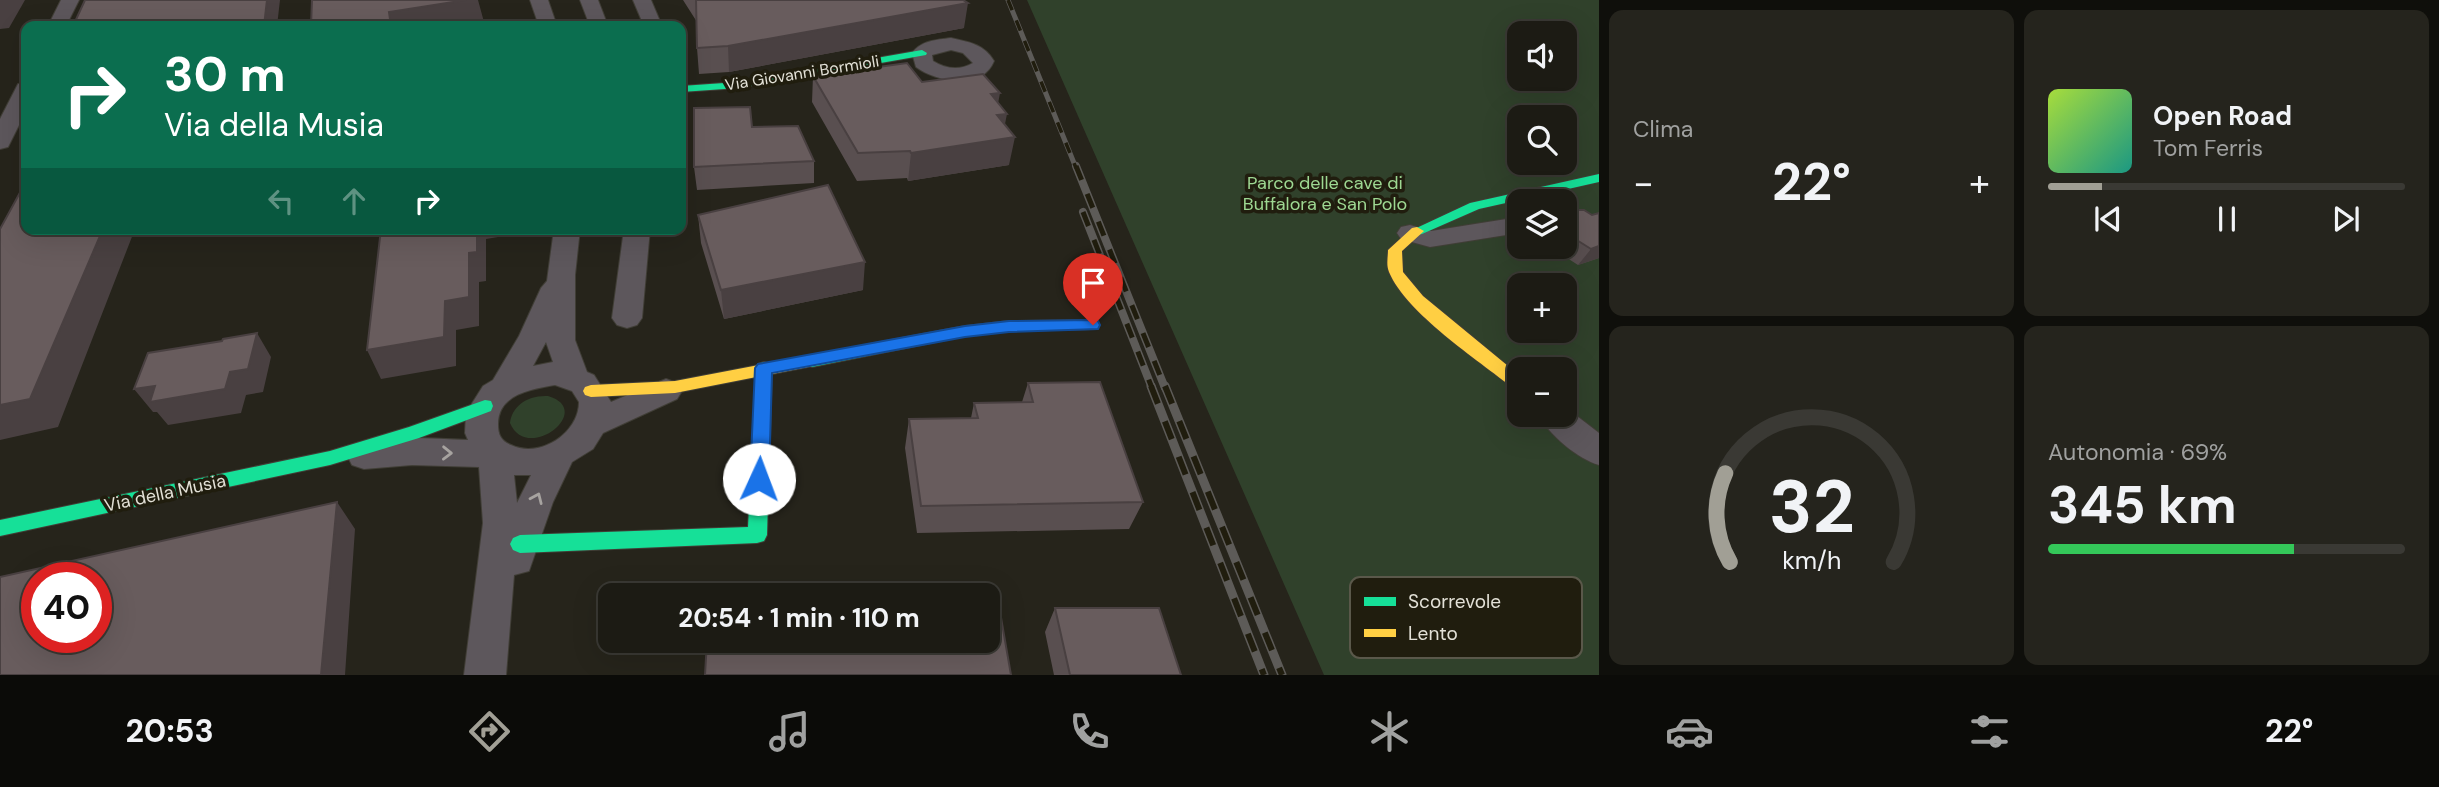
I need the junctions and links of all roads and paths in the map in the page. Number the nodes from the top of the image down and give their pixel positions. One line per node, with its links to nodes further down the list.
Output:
1 (70, 0): 5 (street)
2 (539, 0): 6 (street)
3 (589, 0): 7 (street)
4 (642, 0): 8 (street)
5 (60, 21)
6 (546, 21)
7 (597, 21)
8 (651, 21)
9 (922, 53): 10 (street, Via Giovanni Bormioli)
10 (686, 89)
11 (21, 99): 12 (street)
12 (0, 142)
13 (1599, 178): 15 (street)
14 (1507, 227): 15 (street)
15 (1410, 233): 22 (street)
16 (566, 235): 18 (street)
17 (636, 235): 19 (street)
18 (561, 275): 23 (street); 25 (street)
19 (627, 318)
20 (1093, 325): 21 (street, Via della Musia)
21 (764, 368): 24 (street, Via della Musia); 33 (street)
22 (1507, 374)
23 (582, 384): 24 (street, Via della Musia); 25 (street, Via della Musia); 26 (street)
24 (675, 387): 26 (street, Via della Musia)
25 (495, 396): 29 (street); 31 (street, Via della Musia)
26 (593, 424): 30 (street, Via della Musia)
27 (1569, 427): 28 (street)
28 (1599, 452)
29 (495, 454): 30 (street, Via della Musia); 31 (street, Via della Musia, one-way to 29); 34 (street)
30 (559, 454): 33 (street, one-way to 30)
31 (330, 458): 32 (street, Via della Musia)
32 (0, 528)
33 (520, 544): 34 (street)
34 (486, 666)

